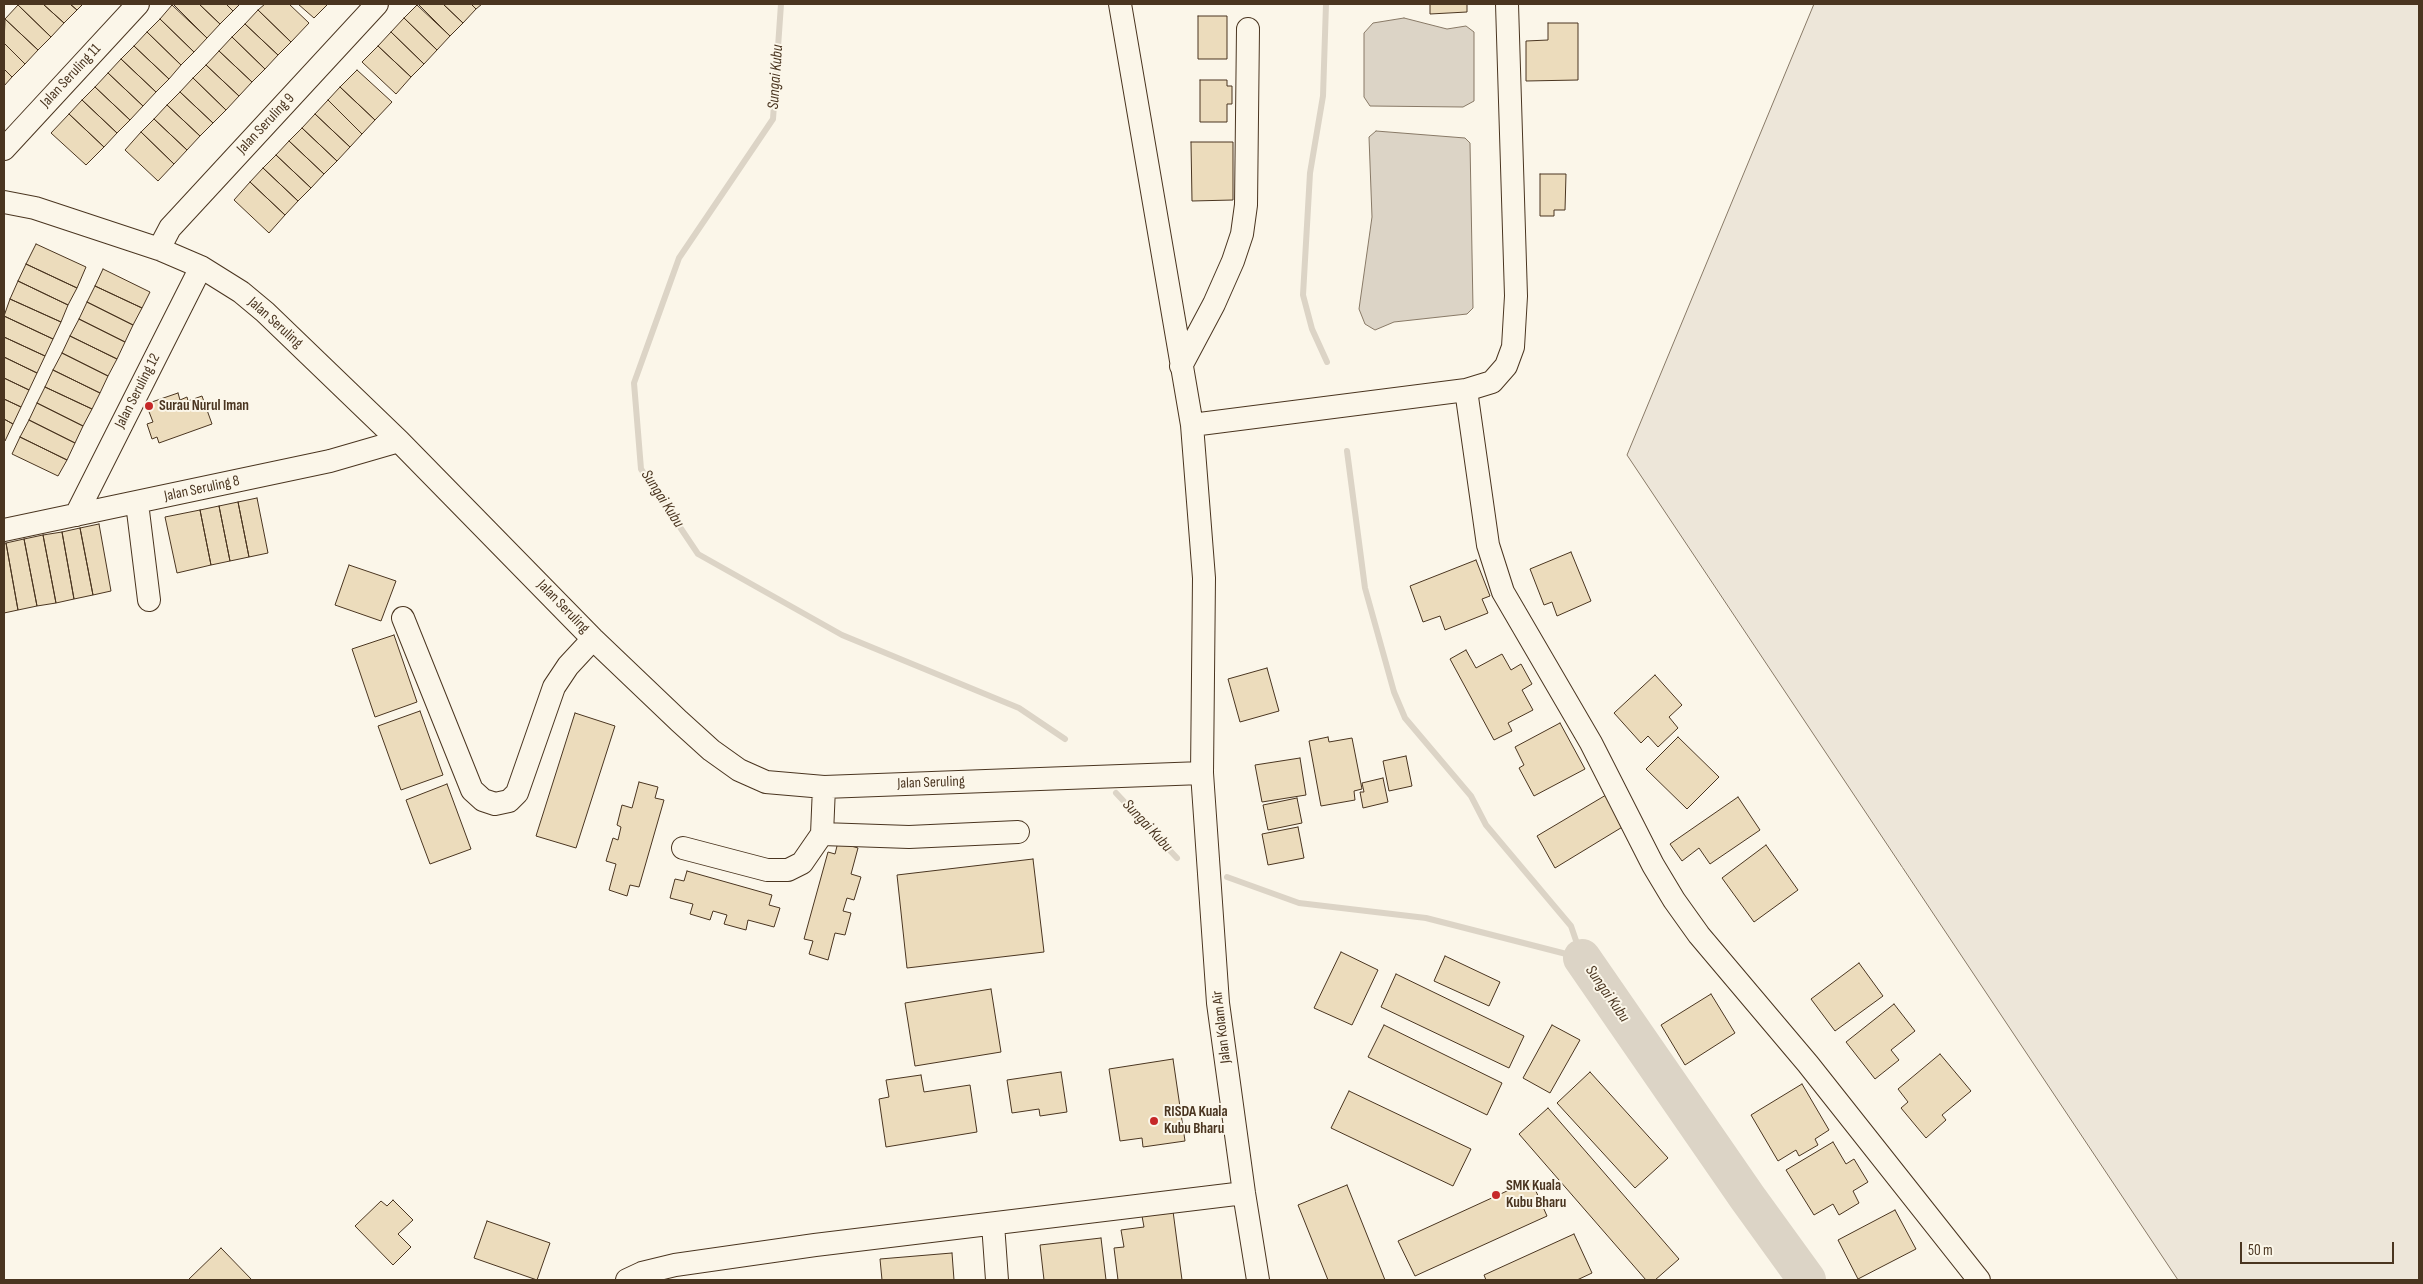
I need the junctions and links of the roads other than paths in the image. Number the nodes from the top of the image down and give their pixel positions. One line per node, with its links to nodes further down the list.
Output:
1 (138, 4): 6 (street, Jalan Seruling 11)
2 (377, 4): 8 (street, Jalan Seruling 9)
3 (1120, 4): 10 (street, Jalan Kolam Air)
4 (1507, 4): 11 (street)
5 (1248, 29): 10 (street)
6 (4, 149)
7 (4, 202): 8 (street, Jalan Seruling)
8 (159, 248): 9 (street, Jalan Seruling)
9 (201, 268): 13 (street, Jalan Seruling); 15 (street, Jalan Seruling 12)
10 (1181, 366): 12 (street, Jalan Kolam Air)
11 (1466, 390): 12 (street); 30 (street)
12 (1192, 425): 20 (street, Jalan Kolam Air)
13 (399, 441): 14 (street, Jalan Seruling 8); 19 (street, Jalan Seruling)
14 (137, 503): 15 (street, Jalan Seruling 8); 17 (street)
15 (76, 515): 16 (street, Jalan Seruling 8)
16 (4, 530)
17 (149, 600)
18 (402, 618): 19 (street)
19 (594, 639): 21 (street, Jalan Seruling)
20 (1202, 773): 21 (street, Jalan Seruling); 25 (street, Jalan Kolam Air)
21 (824, 788): 23 (street)
22 (1018, 832): 23 (street)
23 (822, 834): 24 (street)
24 (683, 848)
25 (1244, 1193): 26 (street); 29 (street, Jalan Kolam Air)
26 (993, 1224): 27 (street); 28 (street)
27 (627, 1280)
28 (997, 1280)
29 (1258, 1280)
30 (1979, 1280)

